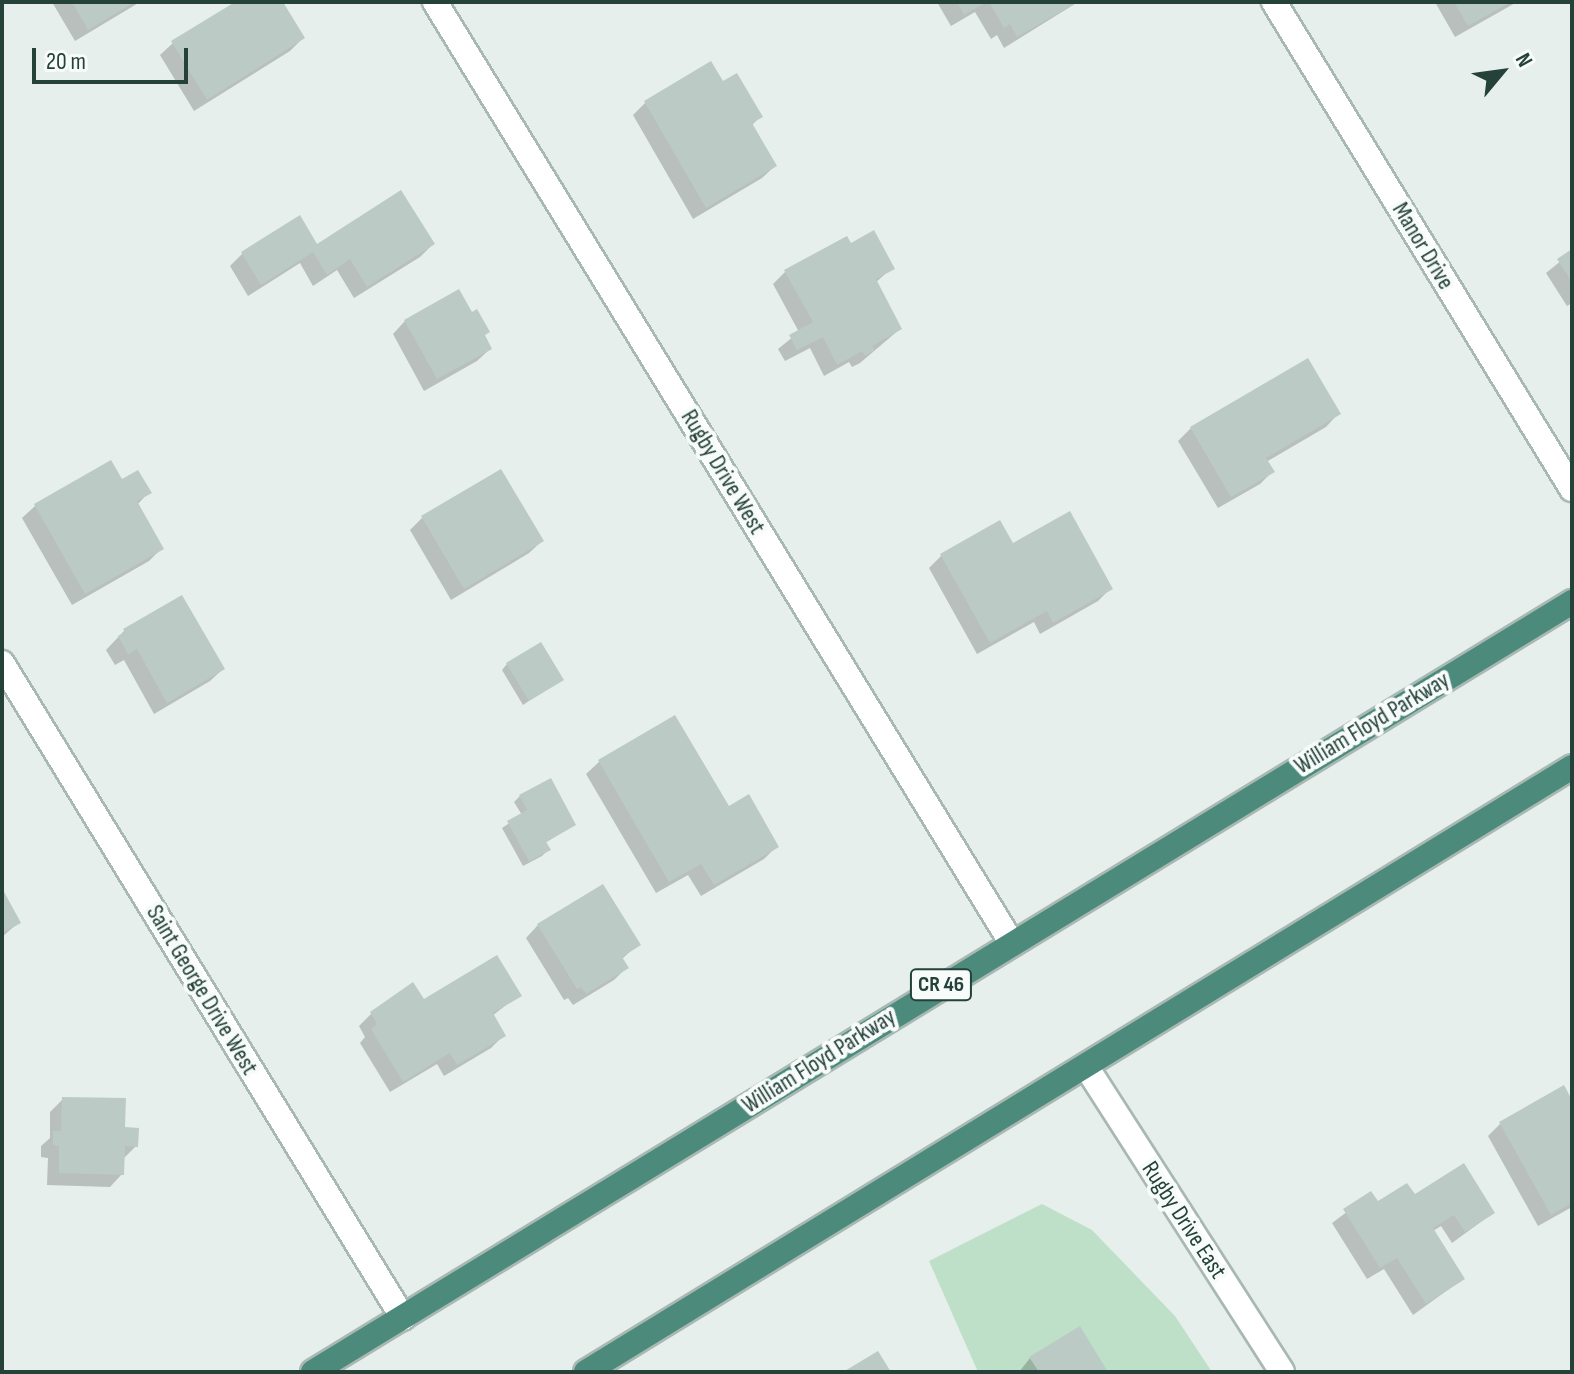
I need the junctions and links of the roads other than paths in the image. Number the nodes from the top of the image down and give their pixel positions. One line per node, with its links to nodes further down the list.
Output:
1 (435, 2): 7 (street, Rugby Drive West)
2 (1274, 2): 3 (street, Manor Drive)
3 (1572, 489)
4 (1572, 602): 7 (highway, William Floyd Parkway / CR 46)
5 (2, 663): 9 (street, Saint George Drive West)
6 (1572, 767): 8 (highway)
7 (1011, 942): 9 (highway, William Floyd Parkway / CR 46)
8 (1087, 1068): 11 (highway); 12 (street, Rugby Drive East)
9 (403, 1318): 10 (highway, William Floyd Parkway / CR 46)
10 (313, 1372)
11 (586, 1372)
12 (1282, 1372)

